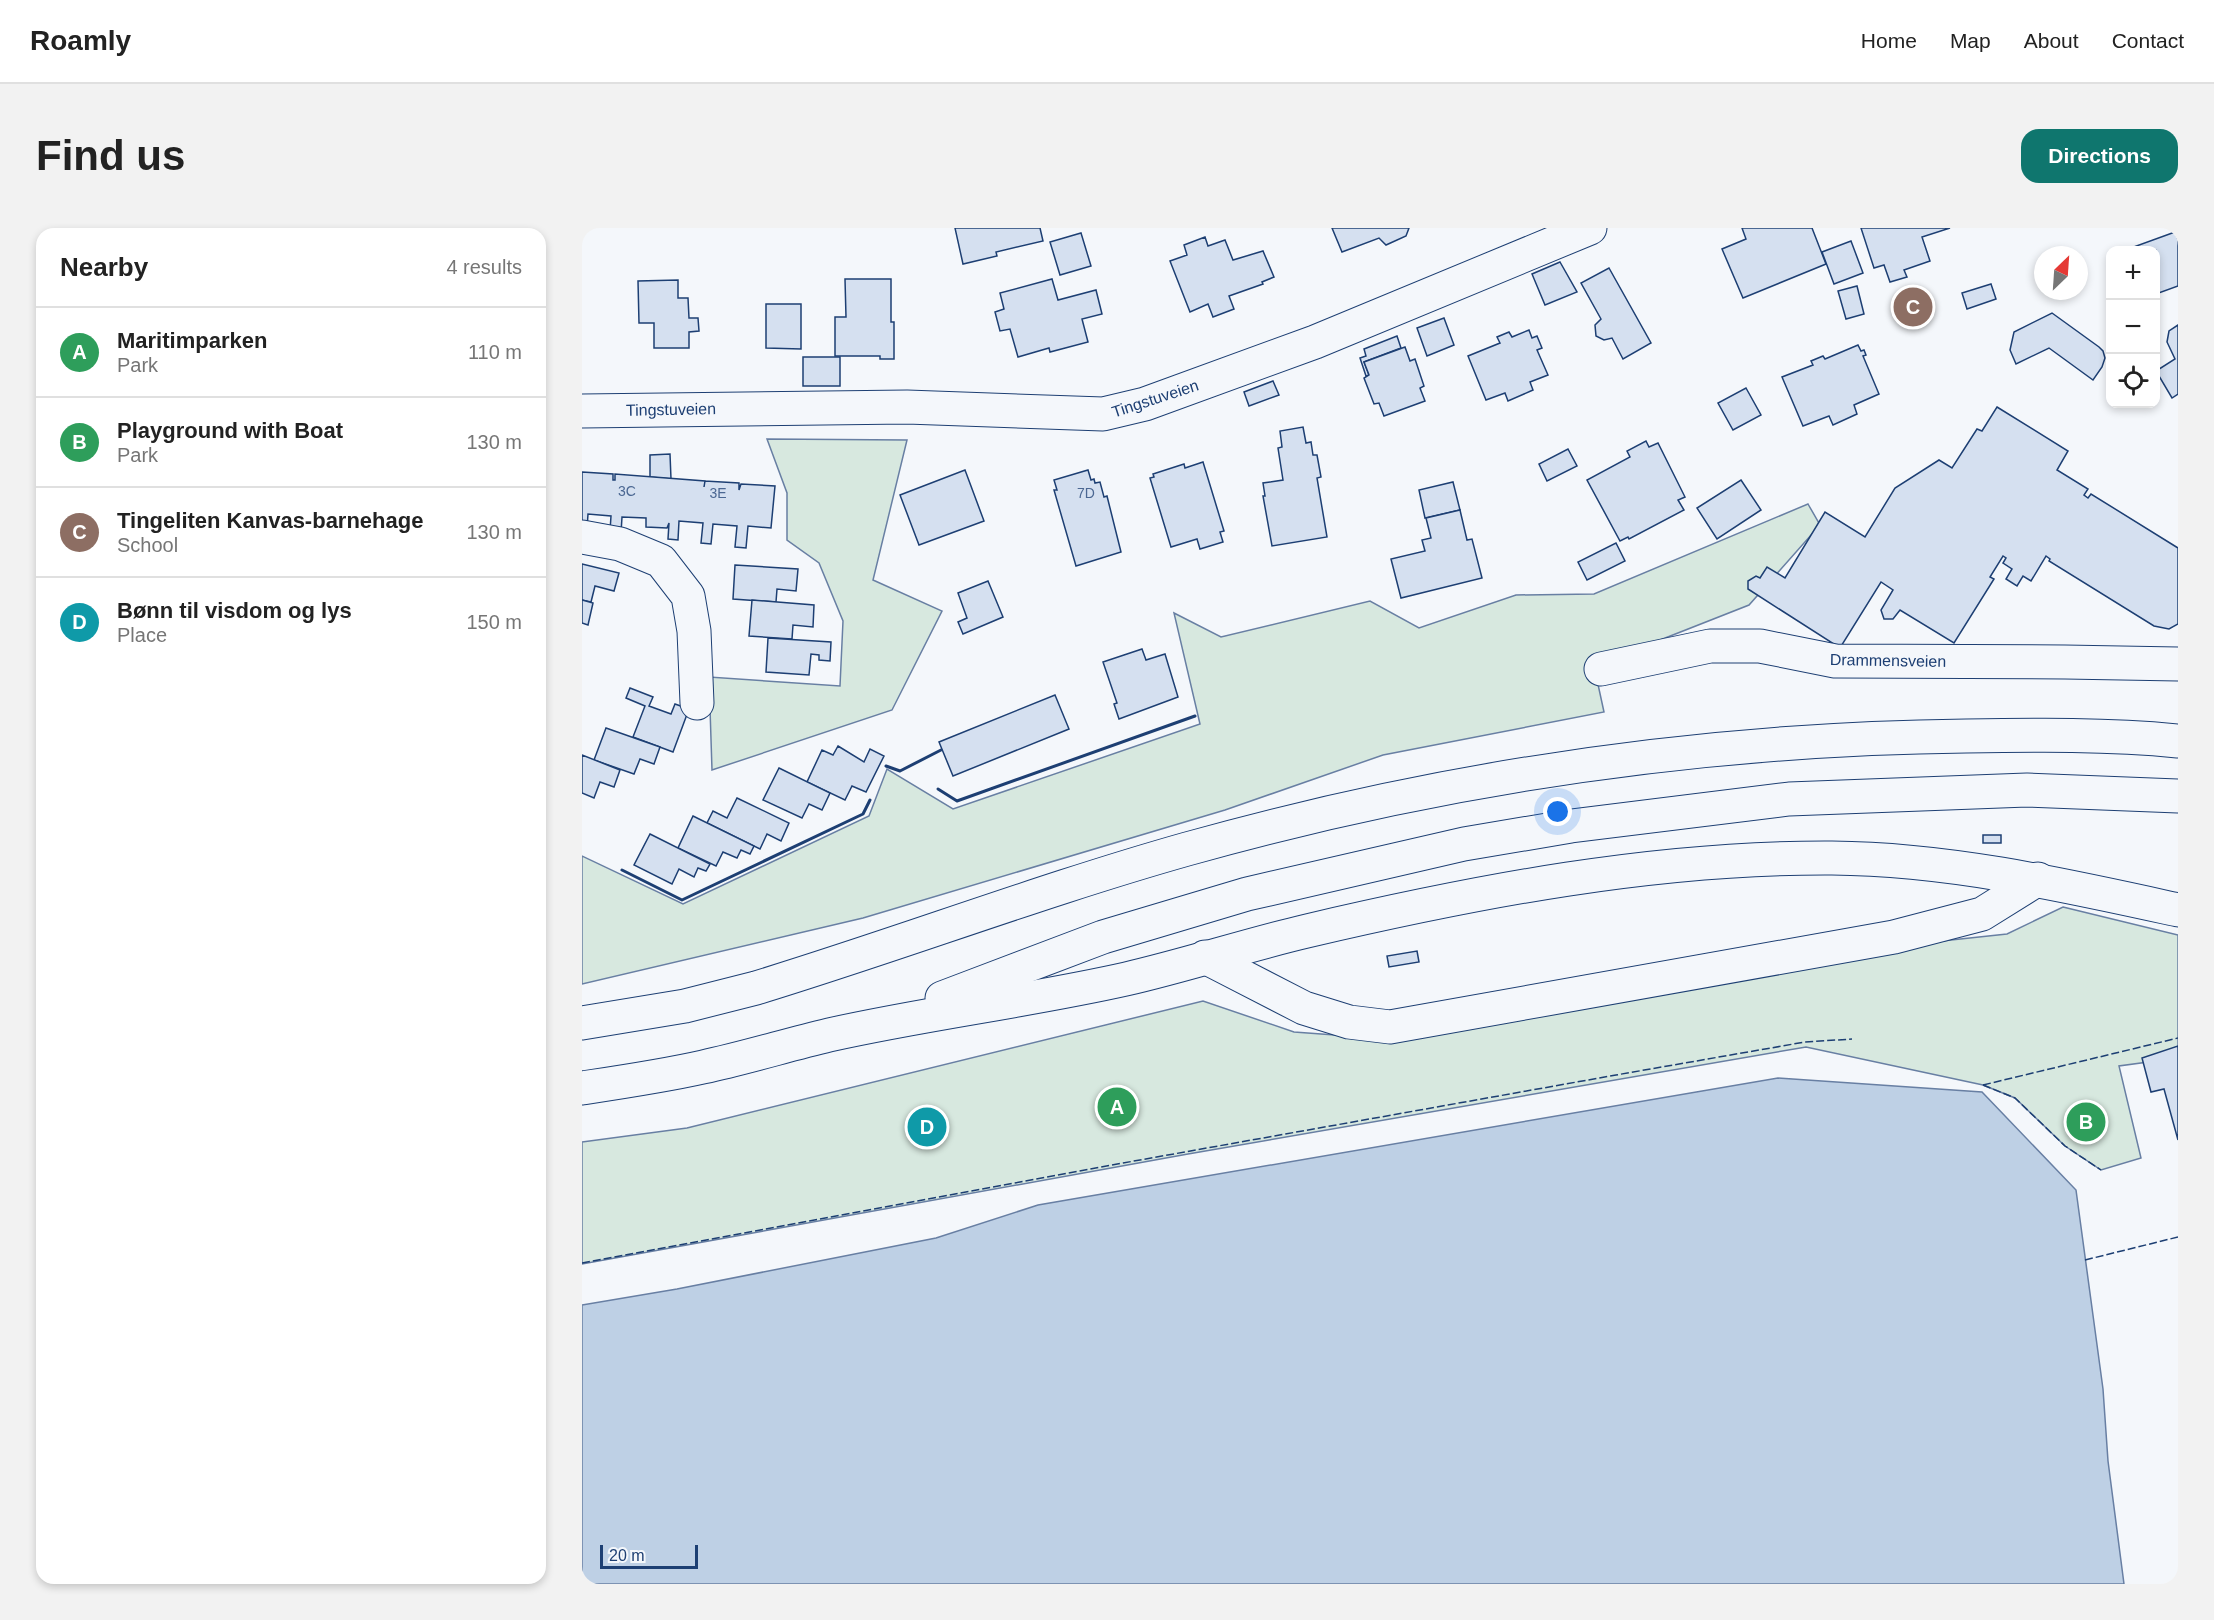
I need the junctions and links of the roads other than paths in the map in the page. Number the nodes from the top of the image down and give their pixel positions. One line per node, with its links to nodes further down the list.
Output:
1 (1590, 228): 2 (main road, Tingstuveien)
2 (582, 411)
3 (582, 537): 6 (main road)
4 (2178, 664): 5 (main road, Drammensveien)
5 (1601, 669)
6 (697, 702)
7 (2178, 732): 8 (main road)
8 (2138, 737): 9 (main road); 14 (main road)
9 (2178, 741)
10 (2178, 796): 15 (main road)
11 (2038, 879): 12 (main road); 13 (main road); 13 (main road)
12 (2178, 910)
13 (1205, 957): 15 (main road)
14 (582, 1023)
15 (829, 1035): 16 (main road)
16 (582, 1088)

